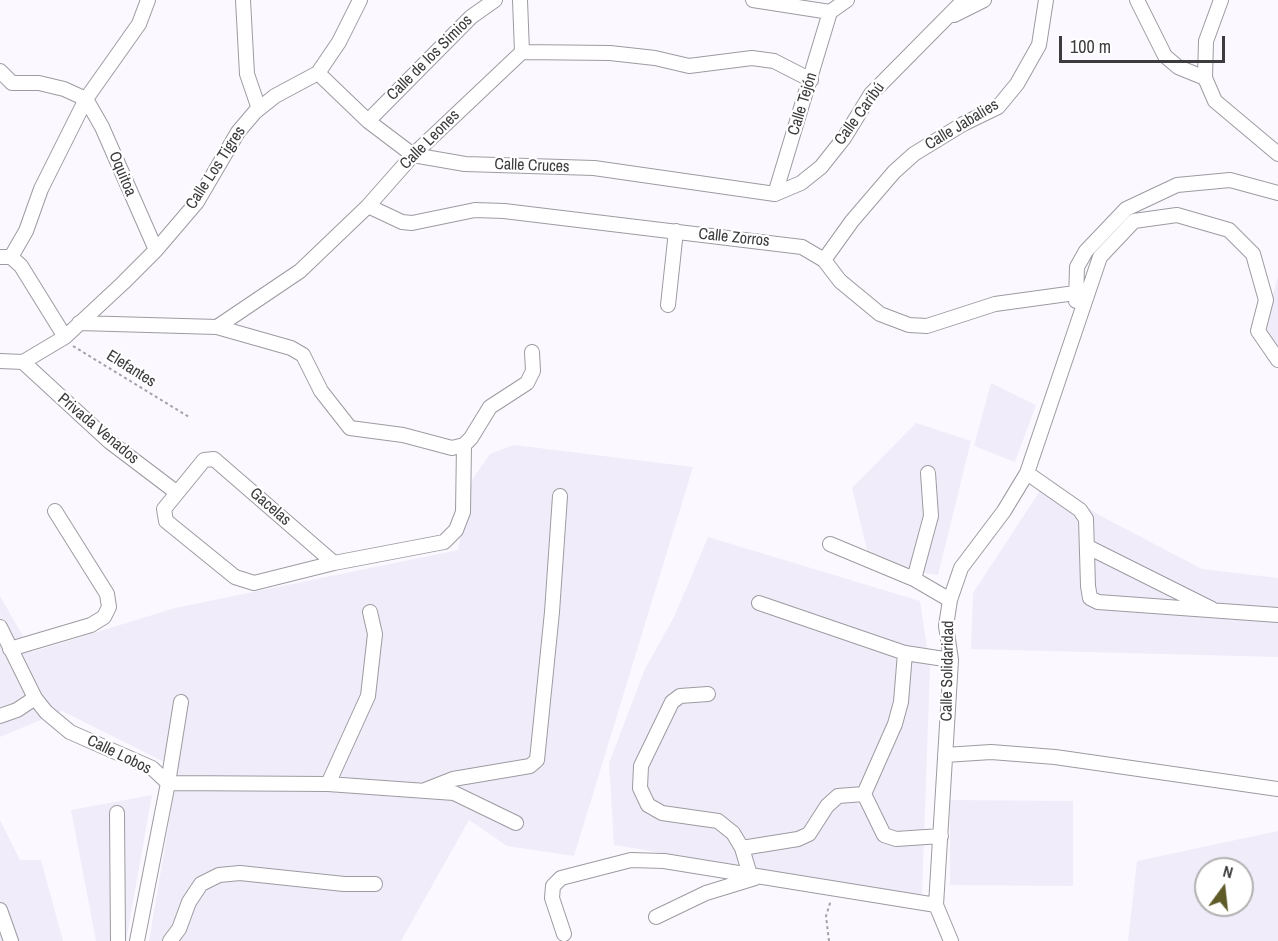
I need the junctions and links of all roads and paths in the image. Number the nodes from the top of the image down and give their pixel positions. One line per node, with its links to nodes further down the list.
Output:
1 (148, 0): 22 (street)
2 (243, 0): 23 (street)
3 (360, 0): 18 (street, Calle Los Tigres)
4 (495, 0): 24 (street, Calle de los Simios)
5 (520, 0): 16 (street)
6 (753, 0): 13 (street)
7 (847, 0): 14 (street)
8 (964, 0): 15 (street, Calle Caribú)
9 (984, 0): 15 (street)
10 (1046, 0): 33 (street, Calle Jabalies)
11 (1137, 0): 19 (street)
12 (1221, 0): 19 (street)
13 (772, 2): 14 (street)
14 (830, 12): 20 (street, Calle Tejón)
15 (948, 18): 28 (street, Calle Caribú)
16 (522, 52): 20 (street); 26 (street, Calle Leones)
17 (0, 71): 21 (street)
18 (318, 73): 23 (street, Calle Los Tigres); 24 (street, Calle Cruces)
19 (1205, 78): 25 (street)
20 (811, 80): 28 (street, Calle Tejón)
21 (6, 87): 22 (street)
22 (86, 99): 31 (street, Oquitoa); 32 (street)
23 (259, 109): 31 (street, Calle Los Tigres)
24 (368, 121): 26 (street, Calle Cruces)
25 (1278, 154)
26 (413, 155): 28 (street, Calle Cruces); 29 (street, Calle Leones)
27 (1278, 193): 34 (street)
28 (775, 194)
29 (368, 206): 30 (street, Calle Zorros); 38 (street, Calle Leones)
30 (676, 231): 33 (street, Calle Zorros); 35 (street)
31 (156, 250): 37 (street, Calle Los Tigres)
32 (6, 257): 39 (street)
33 (824, 260): 34 (street, Calle Zorros)
34 (1075, 293): 36 (street)
35 (668, 305)
36 (1079, 320): 42 (street, Calle Solidaridad); 47 (street, Calle Solidaridad)
37 (80, 323): 38 (street); 39 (street, Calle Los Tigres)
38 (217, 327): 45 (street)
39 (65, 337): 43 (street, Calle Los Tigres); 44 (path, Elefantes)
40 (532, 352): 45 (street)
41 (0, 360): 43 (street)
42 (1278, 360)
43 (23, 362): 48 (street, Privada Venados)
44 (189, 417)
45 (464, 445): 53 (street)
46 (928, 473): 54 (street)
47 (1027, 473): 52 (street); 55 (street, Calle Solidaridad)
48 (176, 492): 53 (street, Gacelas); 53 (street)
49 (560, 496): 72 (street)
50 (55, 511): 61 (street)
51 (830, 544): 54 (street)
52 (1088, 547): 57 (street); 57 (street)
53 (334, 563)
54 (914, 579): 55 (street)
55 (950, 600): 63 (street, Calle Solidaridad)
56 (759, 603): 62 (street)
57 (1216, 611): 59 (street)
58 (370, 612): 70 (street)
59 (1278, 615)
60 (0, 627): 61 (street, Calle Lobos)
61 (10, 649): 65 (street, Calle Lobos)
62 (905, 652): 63 (street); 73 (street)
63 (951, 660): 68 (street, Calle Solidaridad)
64 (708, 694): 77 (street)
65 (35, 698): 67 (street); 69 (street, Calle Lobos)
66 (181, 702): 69 (street)
67 (0, 716)
68 (945, 755): 71 (street); 76 (street, Calle Solidaridad)
69 (168, 783): 70 (street); 87 (street, Calle Lobos)
70 (328, 784): 72 (street)
71 (1278, 789)
72 (424, 790): 75 (street)
73 (864, 794): 76 (street); 77 (street)
74 (117, 813): 86 (street)
75 (516, 823)
76 (941, 836): 81 (street, Calle Solidaridad)
77 (742, 848): 78 (street)
78 (755, 876): 80 (street); 83 (street); 84 (street)
79 (375, 884): 88 (street)
80 (834, 889): 81 (street); 89 (path)
81 (936, 905): 90 (street, Calle Solidaridad)
82 (0, 910): 85 (street)
83 (656, 917)
84 (564, 934)
85 (12, 941)
86 (118, 941)
87 (137, 941)
88 (170, 941)
89 (829, 941)
90 (951, 941)

